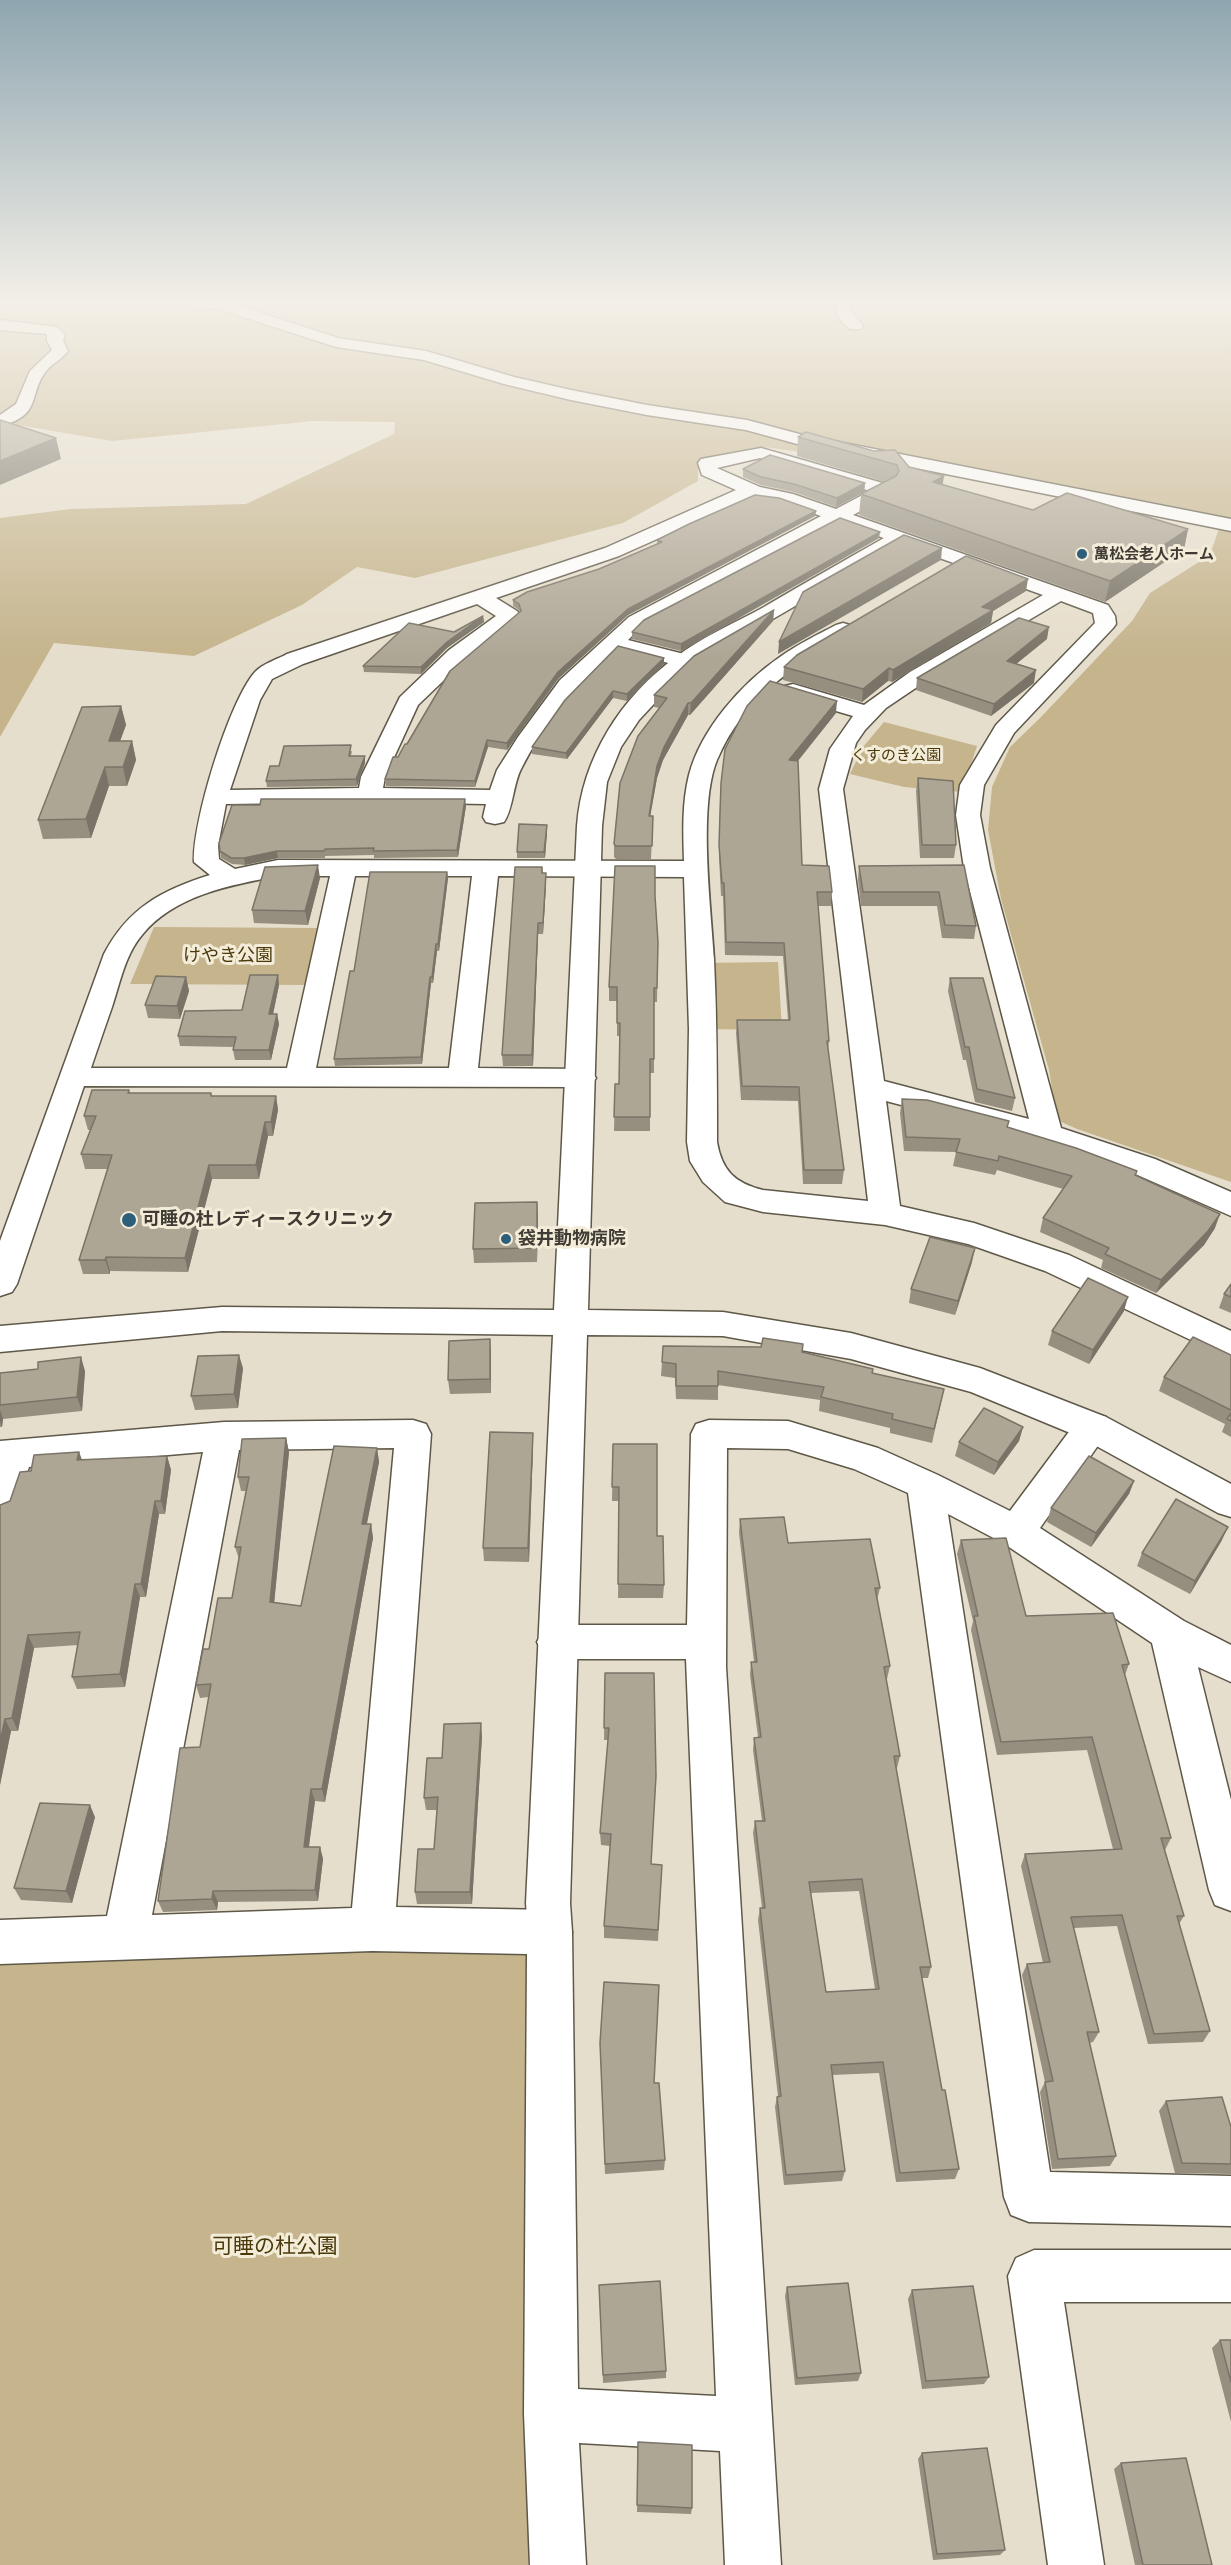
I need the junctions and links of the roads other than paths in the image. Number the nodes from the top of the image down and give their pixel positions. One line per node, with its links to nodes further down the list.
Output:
1 (716, 420): 4 (street)
2 (756, 492): 3 (street); 3 (street); 9 (street)
3 (838, 517): 5 (street); 11 (street)
4 (1231, 525)
5 (898, 538): 6 (street); 12 (street)
6 (962, 558): 7 (street); 8 (street)
7 (932, 576)
8 (1060, 594): 14 (street); 27 (street)
9 (481, 598): 15 (street); 16 (street)
10 (862, 617): 13 (street)
11 (614, 643): 12 (street); 15 (street)
12 (684, 661): 20 (street)
13 (762, 683): 14 (street); 19 (street)
14 (868, 712): 26 (street)
15 (369, 795): 16 (street)
16 (215, 797): 21 (street)
17 (344, 868): 18 (street); 21 (street); 23 (street)
18 (486, 868): 20 (street); 24 (street)
19 (697, 868): 20 (street); 29 (street)
20 (588, 869): 25 (street)
21 (230, 877): 22 (street)
22 (72, 1077): 23 (street); 30 (street)
23 (300, 1077): 24 (street)
24 (463, 1077): 25 (street)
25 (581, 1078): 31 (street)
26 (870, 1087): 27 (street); 29 (street)
27 (1048, 1134): 28 (street)
28 (1231, 1205)
29 (885, 1214): 33 (street)
30 (0, 1284)
31 (569, 1321): 32 (street); 34 (street); 42 (street)
32 (0, 1339)
33 (1231, 1346)
34 (1093, 1427): 38 (street); 40 (street)
35 (224, 1437): 36 (street); 46 (street); 48 (street)
36 (7, 1453): 39 (street)
37 (926, 1485): 40 (street); 43 (street); 50 (street)
38 (1231, 1502)
39 (0, 1503)
40 (1016, 1532): 41 (street)
41 (1170, 1633): 44 (street); 45 (street)
42 (557, 1642): 43 (street); 47 (street)
43 (705, 1642): 53 (street)
44 (1231, 1665)
45 (1231, 1890)
46 (372, 1929): 47 (street); 48 (street)
47 (550, 1932): 52 (street)
48 (125, 1937): 49 (street)
49 (0, 1942)
50 (1231, 2201)
51 (1231, 2276): 56 (street)
52 (551, 2414): 53 (street); 54 (street)
53 (744, 2425): 55 (street)
54 (558, 2565)
55 (753, 2565)
56 (1076, 2565)

